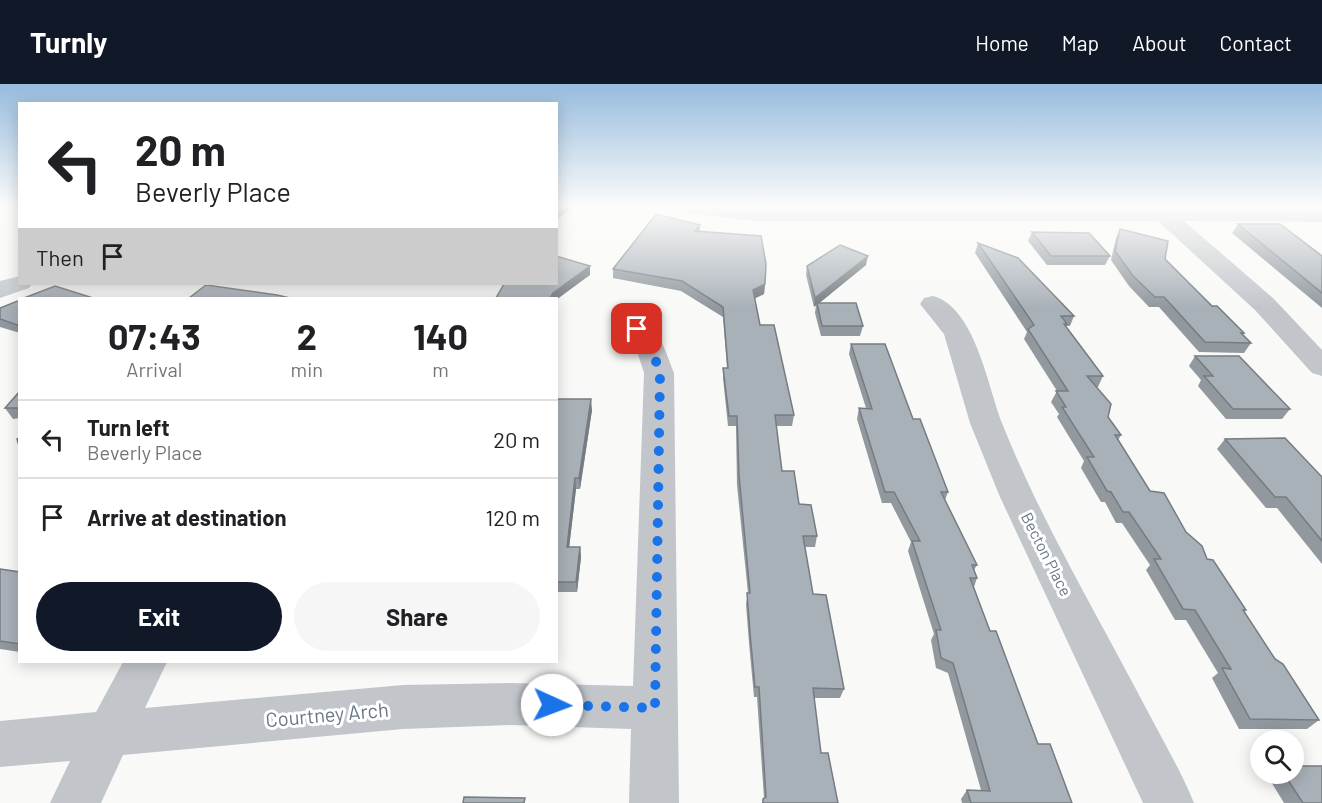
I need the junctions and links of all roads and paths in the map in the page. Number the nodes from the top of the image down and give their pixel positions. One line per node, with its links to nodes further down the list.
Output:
1 (1194, 242): 6 (street)
2 (18, 284): 3 (street)
3 (0, 290)
4 (933, 304): 13 (street, Becton Place)
5 (637, 329): 8 (street)
6 (1322, 368)
7 (145, 663): 9 (street)
8 (655, 708): 9 (street, Courtney Arch); 12 (street)
9 (111, 733): 10 (street, Courtney Arch); 11 (street)
10 (0, 744)
11 (75, 803)
12 (654, 803)
13 (1169, 803)

